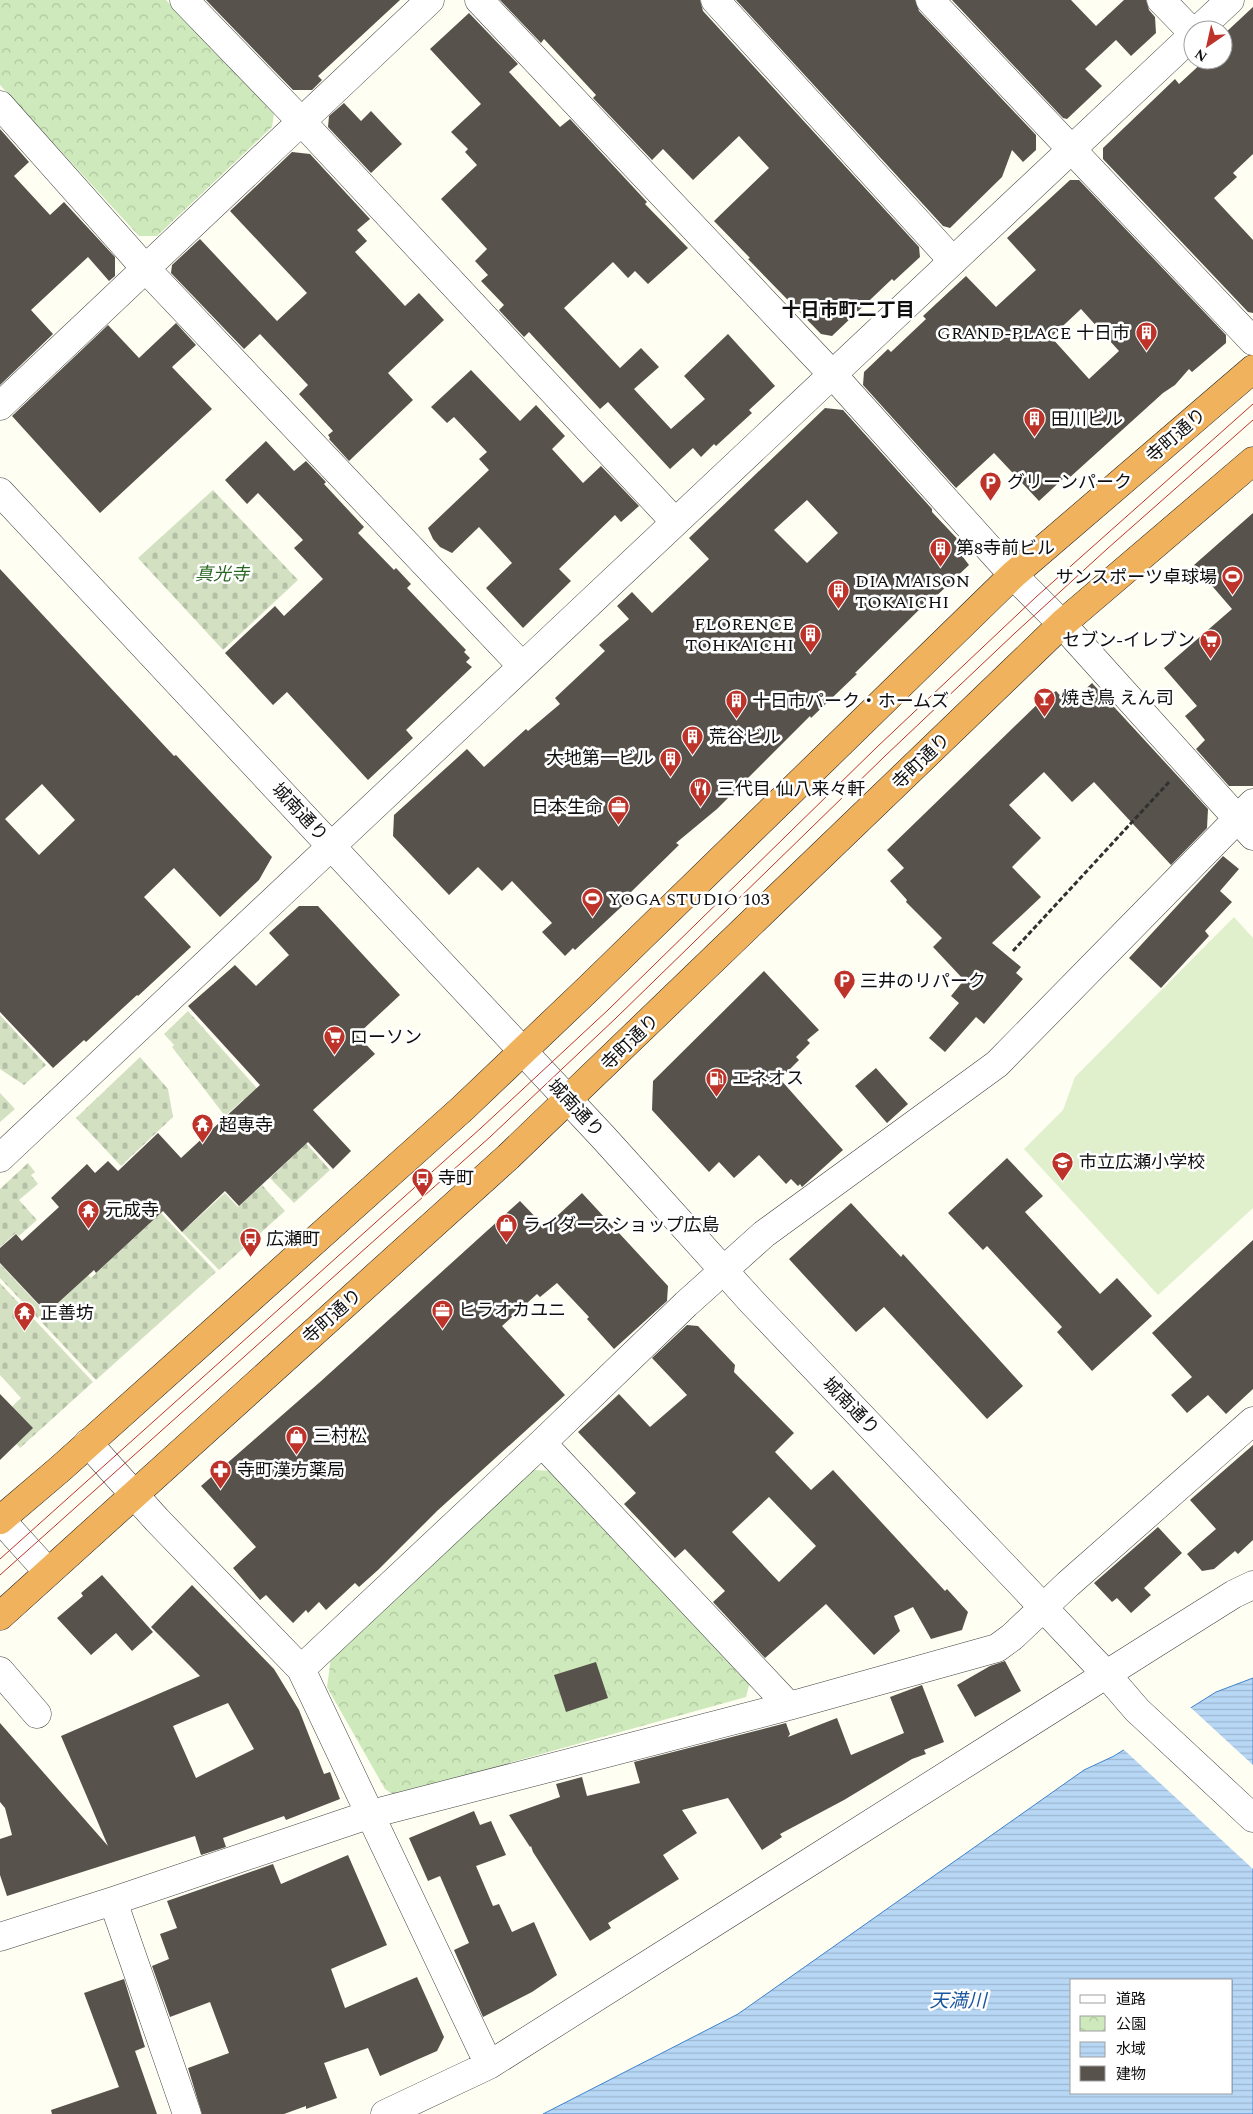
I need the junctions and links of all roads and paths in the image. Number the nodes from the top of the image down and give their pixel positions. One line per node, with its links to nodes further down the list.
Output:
1 (184, 0): 12 (street)
2 (430, 0): 12 (street)
3 (479, 0): 18 (street)
4 (715, 0): 14 (street)
5 (930, 0): 13 (street)
6 (1161, 0): 9 (street)
7 (1230, 0): 8 (street)
8 (1209, 20)
9 (1183, 23)
10 (1183, 43): 13 (street)
11 (0, 105): 15 (street)
12 (302, 122): 15 (street); 22 (street)
13 (1072, 148): 14 (street); 16 (street)
14 (953, 261): 18 (street)
15 (146, 268): 19 (street); 25 (street)
16 (1253, 341)
17 (1253, 369): 23 (highway, 寺町通り)
18 (832, 374): 22 (street); 23 (street)
19 (0, 406)
20 (1253, 461): 24 (highway, 寺町通り)
21 (0, 492): 28 (street, 城南通り)
22 (675, 522): 25 (street)
23 (1013, 575): 24 (street); 30 (highway, 寺町通り)
24 (1062, 624): 26 (street); 31 (highway, 寺町通り)
25 (522, 666): 28 (street)
26 (1187, 764): 27 (street); 29 (path)
27 (1248, 819): 33 (street)
28 (332, 845): 30 (street, 城南通り); 32 (street)
29 (1013, 951)
30 (523, 1051): 31 (street, 城南通り); 35 (highway, 寺町通り)
31 (569, 1100): 33 (street, 城南通り); 37 (highway, 寺町通り)
32 (0, 1158)
33 (724, 1270): 36 (street); 41 (street, 城南通り)
34 (1253, 1421): 41 (street)
35 (88, 1443): 37 (street); 38 (highway, 寺町通り)
36 (542, 1444): 43 (street); 46 (street)
37 (134, 1495): 39 (highway, 寺町通り); 43 (street)
38 (0, 1520): 39 (street)
39 (48, 1572): 42 (highway, 寺町通り)
40 (1253, 1586): 45 (street)
41 (1043, 1608): 45 (street, 城南通り); 46 (street)
42 (0, 1616)
43 (301, 1669): 48 (street)
44 (0, 1671): 47 (street)
45 (1106, 1674): 49 (street, 城南通り); 52 (street)
46 (789, 1706): 48 (street)
47 (37, 1714)
48 (370, 1814): 50 (street); 52 (street)
49 (1253, 1818)
50 (113, 1902): 51 (street); 53 (street)
51 (0, 1937)
52 (489, 2065): 54 (street)
53 (187, 2114)
54 (385, 2114)

